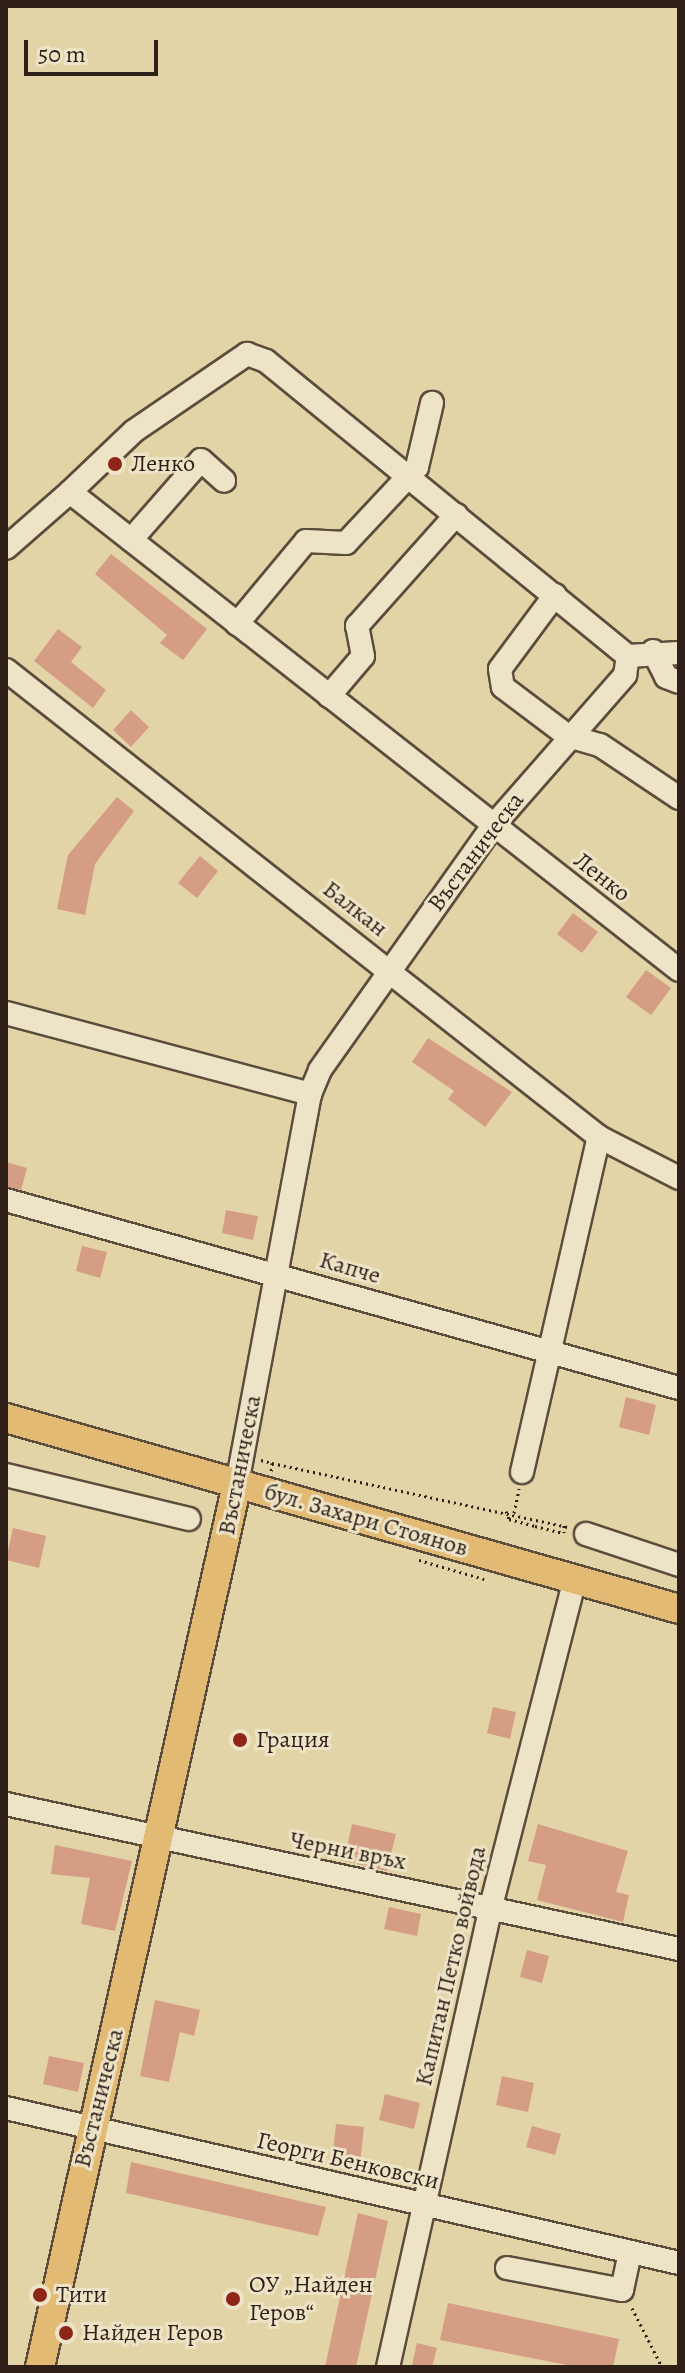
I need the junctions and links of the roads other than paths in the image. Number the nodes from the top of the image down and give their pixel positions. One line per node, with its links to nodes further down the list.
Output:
1 (432, 403): 2 (street)
2 (407, 475): 4 (street); 5 (street); 9 (street)
3 (224, 481): 6 (street)
4 (70, 492): 6 (street, Ленко); 7 (street)
5 (456, 515): 8 (street); 15 (street)
6 (131, 540): 9 (street, Ленко)
7 (6, 548)
8 (555, 595): 12 (street); 16 (street)
9 (237, 624): 15 (street, Ленко)
10 (653, 651): 11 (street); 12 (street); 14 (street)
11 (679, 653)
12 (628, 656): 16 (street, Въстаническа)
13 (7, 673): 19 (street, Балкан)
14 (679, 682)
15 (329, 696): 18 (street, Ленко)
16 (568, 736): 17 (street); 18 (street, Въстаническа)
17 (679, 798)
18 (493, 826): 19 (street, Въстаническа); 20 (street, Ленко)
19 (388, 968): 22 (street, Въстаническа); 23 (street, Балкан)
20 (679, 970)
21 (6, 1013): 22 (street)
22 (310, 1094): 26 (street, Въстаническа)
23 (599, 1137): 24 (street, Балкан); 27 (street)
24 (679, 1178)
25 (6, 1200): 26 (street, Капче)
26 (275, 1273): 27 (street, Капче); 32 (street, Въстаническа)
27 (552, 1352): 28 (street, Капче); 30 (street)
28 (679, 1388)
29 (6, 1418): 32 (main road, бул. Захари Стоянов)
30 (522, 1472)
31 (6, 1475): 33 (street)
32 (237, 1484): 36 (main road, бул. Захари Стоянов); 39 (main road, Въстаническа)
33 (189, 1519)
34 (586, 1534): 35 (street)
35 (679, 1565)
36 (575, 1580): 37 (main road, бул. Захари Стоянов); 40 (street, Капитан Петко войвода)
37 (679, 1609)
38 (6, 1804): 39 (street, Черни връх)
39 (160, 1839): 40 (street, Черни връх); 43 (main road, Въстаническа)
40 (491, 1906): 41 (street, Черни връх); 44 (street, Капитан Петко войвода)
41 (679, 1949)
42 (6, 2108): 43 (street, Георги Бенковски)
43 (94, 2128): 44 (street, Георги Бенковски); 48 (main road, Въстаническа)
44 (422, 2205): 45 (street, Георги Бенковски); 49 (street, Капитан Петко войвода)
45 (630, 2252): 46 (street, Георги Бенковски); 47 (street)
46 (679, 2263)
47 (507, 2268)
48 (40, 2367)
49 (388, 2367)

